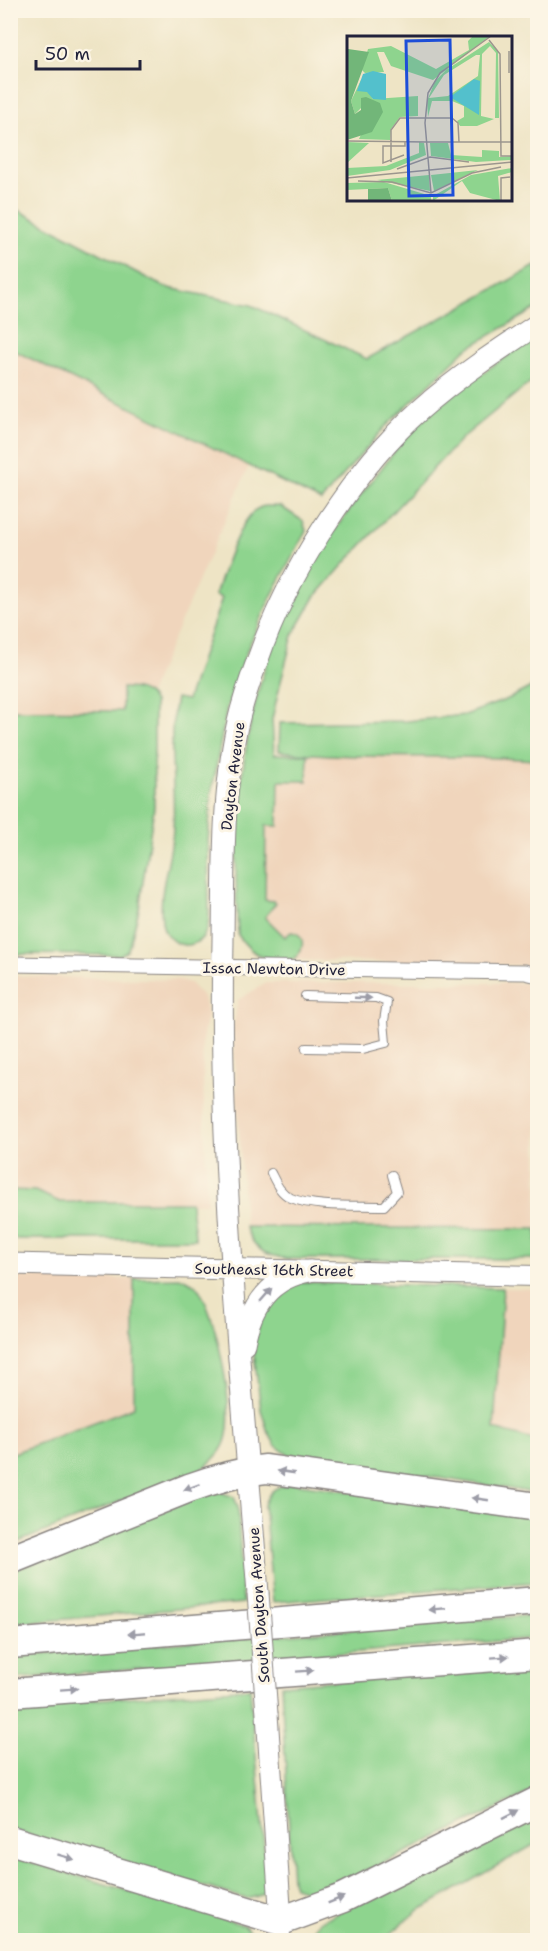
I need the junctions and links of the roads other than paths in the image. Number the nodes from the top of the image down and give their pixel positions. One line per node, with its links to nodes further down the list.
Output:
1 (537, 324): 3 (main road, Dayton Avenue)
2 (10, 964): 3 (street, Issac Newton Drive)
3 (222, 969): 4 (street, Issac Newton Drive); 10 (main road, Dayton Avenue)
4 (537, 975)
5 (305, 996): 6 (lane, one-way to 6)
6 (306, 1048)
7 (271, 1173): 8 (lane)
8 (392, 1174)
9 (10, 1264): 10 (main road, Southeast 16th Street)
10 (232, 1269): 11 (street, Southeast 16th Street); 13 (main road, South Dayton Avenue)
11 (310, 1271): 12 (street, Southeast 16th Street); 13 (main road, one-way to 11)
12 (537, 1276)
13 (240, 1368): 14 (main road, South Dayton Avenue)
14 (248, 1471): 15 (highway, one-way to 14); 16 (highway, one-way to 16); 23 (main road, South Dayton Avenue, bridge)
15 (537, 1507)
16 (10, 1560)
17 (537, 1601): 18 (highway, one-way to 18)
18 (10, 1644)
19 (537, 1654): 20 (highway, one-way to 19)
20 (10, 1693)
21 (537, 1801): 23 (highway, one-way to 21)
22 (10, 1840): 23 (highway, one-way to 23)
23 (282, 1931)

